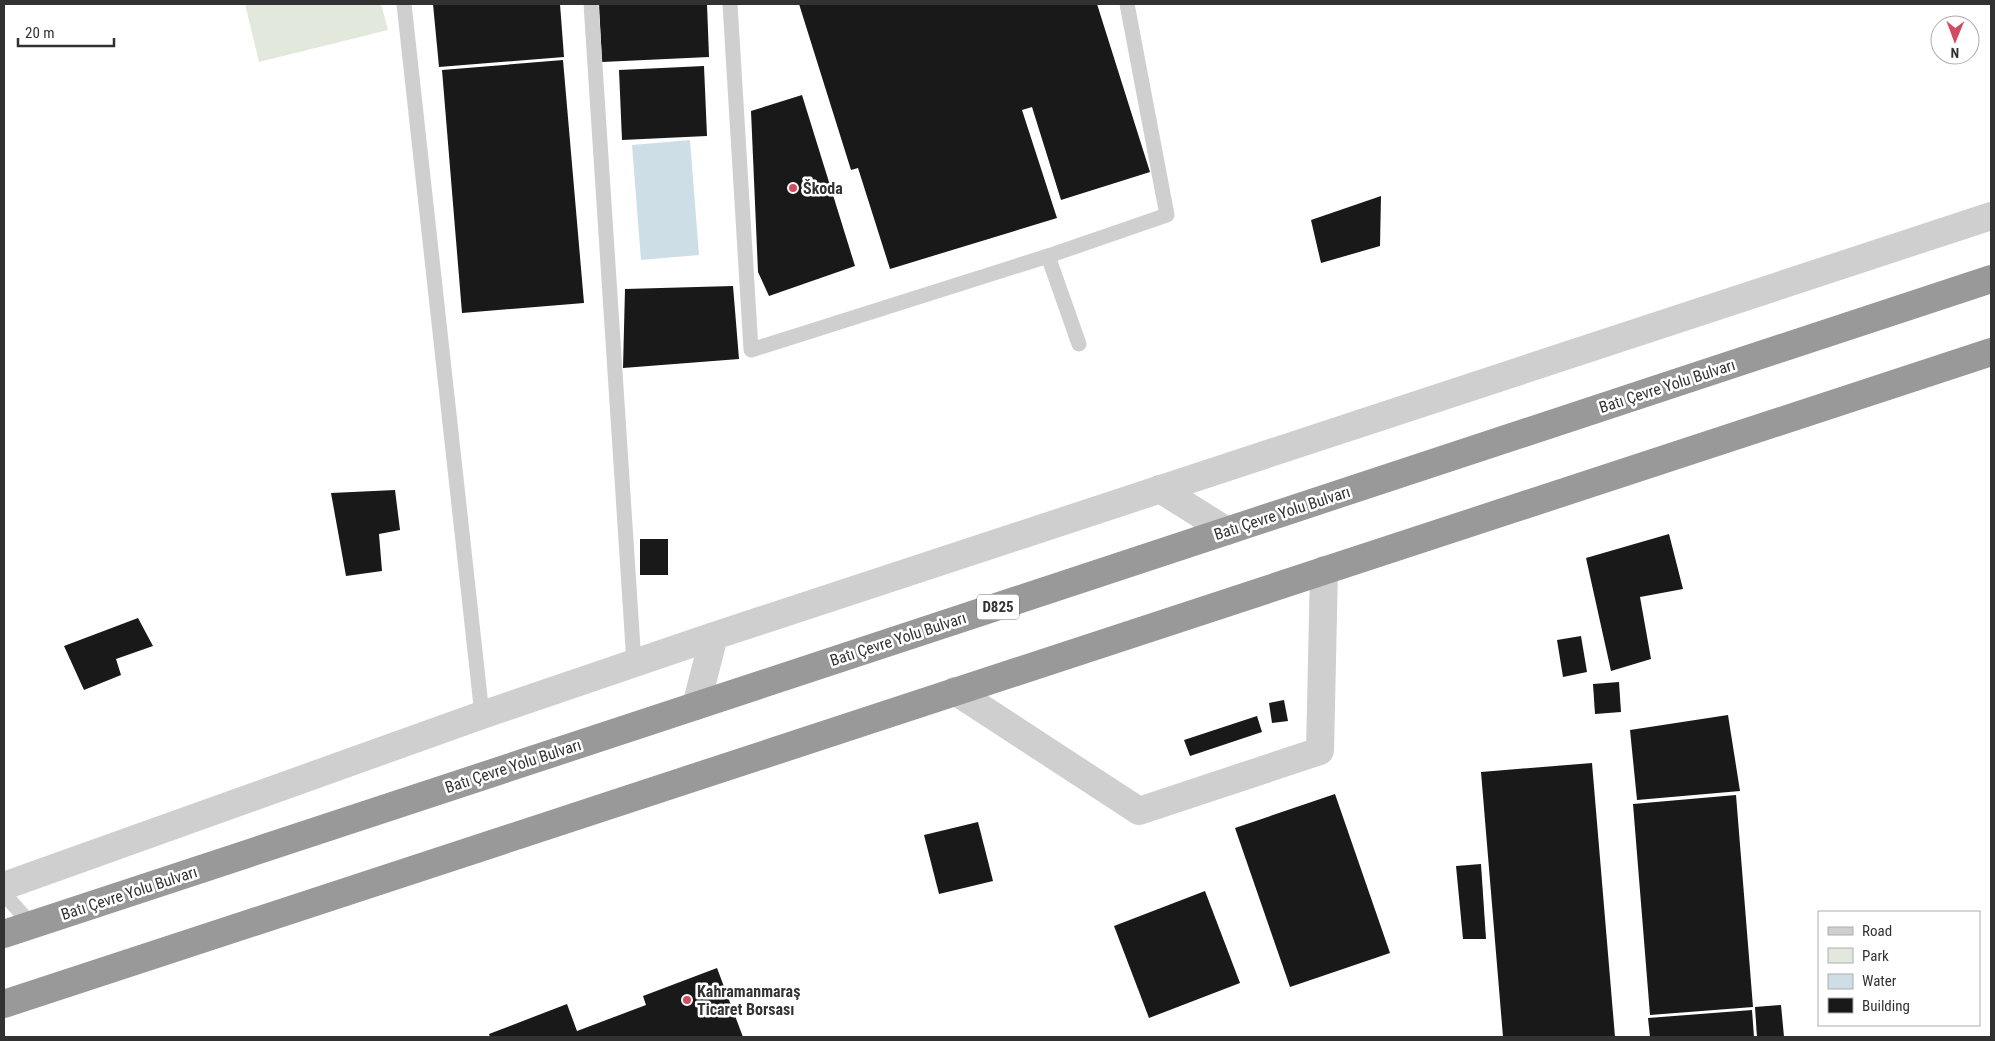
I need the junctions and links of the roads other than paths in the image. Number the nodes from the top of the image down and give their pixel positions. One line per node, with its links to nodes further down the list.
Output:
1 (404, 4): 17 (lane)
2 (591, 4): 14 (lane)
3 (730, 4): 6 (lane)
4 (1127, 4): 6 (lane)
5 (1991, 216): 10 (street)
6 (1048, 256): 8 (lane)
7 (1991, 279): 11 (highway, Batı Çevre Yolu Bulvarı / D825)
8 (1079, 344)
9 (1991, 352): 12 (highway)
10 (1160, 489): 11 (street); 13 (street)
11 (1227, 531): 16 (highway, Batı Çevre Yolu Bulvarı / D825)
12 (1324, 570): 15 (highway); 15 (street)
13 (714, 636): 14 (street); 16 (street)
14 (634, 663): 17 (street)
15 (955, 691): 22 (highway)
16 (696, 706): 20 (highway, Batı Çevre Yolu Bulvarı / D825)
17 (482, 715): 18 (street)
18 (4, 886)
19 (4, 894): 20 (lane)
20 (32, 925): 21 (highway, Batı Çevre Yolu Bulvarı / D825)
21 (4, 934)
22 (4, 1004)

